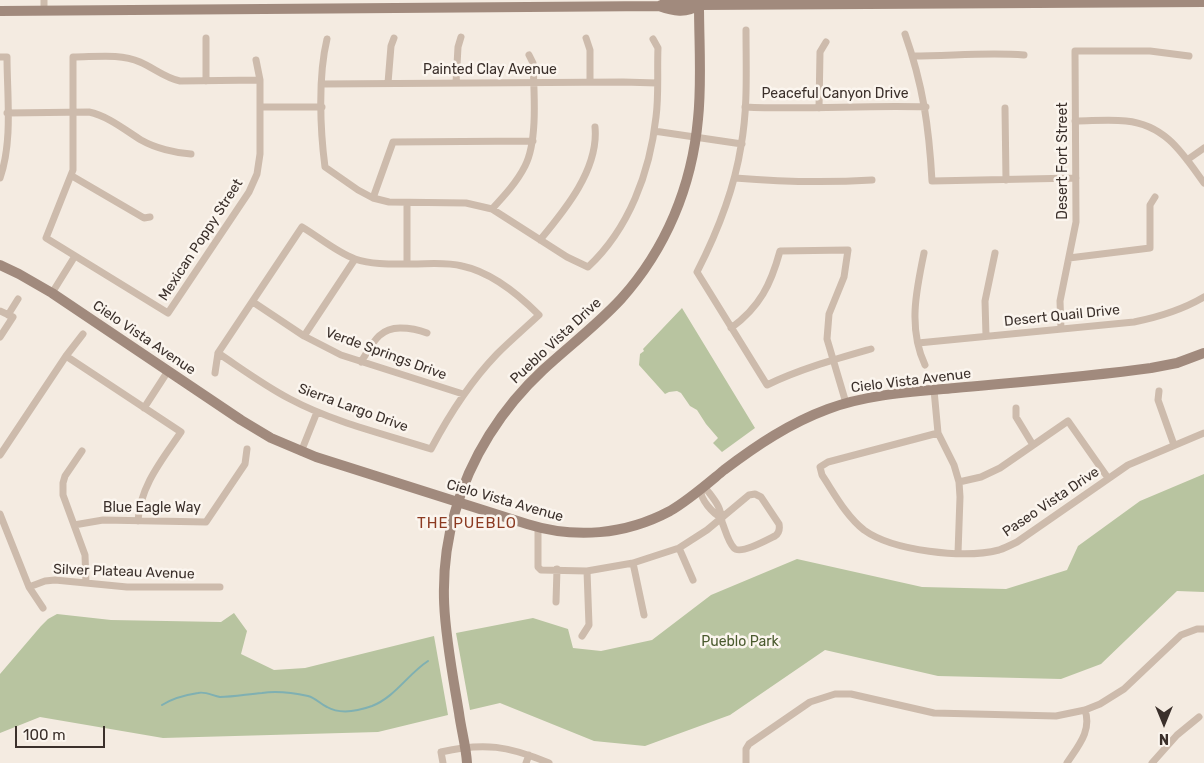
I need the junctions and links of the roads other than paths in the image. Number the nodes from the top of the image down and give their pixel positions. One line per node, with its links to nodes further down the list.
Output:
1 (1049, 1): 2 (street); 6 (street)
2 (1129, 1): 3 (street)
3 (1175, 1): 4 (street)
4 (1188, 1): 7 (street)
5 (765, 2): 6 (street); 11 (street)
6 (977, 2)
7 (1204, 2)
8 (424, 4): 10 (street); 11 (street)
9 (44, 5): 10 (street); 12 (street)
10 (242, 5)
11 (699, 5): 47 (street, Pueblo Vista Drive)
12 (0, 11)
13 (746, 30): 38 (street)
14 (905, 34): 24 (street)
15 (206, 38): 29 (street)
16 (394, 38): 35 (street)
17 (461, 38): 32 (street)
18 (586, 38): 31 (street)
19 (327, 39): 34 (street)
20 (653, 39): 33 (street)
21 (826, 42): 40 (street)
22 (529, 54): 30 (street)
23 (1024, 55): 24 (street)
24 (913, 56): 39 (street)
25 (1189, 56): 44 (street, Desert Fort Street)
26 (3, 57): 43 (street)
27 (256, 60): 28 (street, Mexican Poppy Street)
28 (260, 80): 29 (street); 36 (street, Mexican Poppy Street)
29 (206, 81): 42 (street)
30 (533, 82): 31 (street, Painted Clay Avenue); 32 (street, Painted Clay Avenue); 48 (street)
31 (590, 82): 33 (street, Painted Clay Avenue)
32 (456, 83): 35 (street, Painted Clay Avenue)
33 (657, 83): 46 (street)
34 (322, 84): 35 (street, Painted Clay Avenue); 37 (street)
35 (388, 84)
36 (260, 107): 37 (street); 69 (street, Mexican Poppy Street)
37 (322, 107): 62 (street)
38 (745, 107): 40 (street, Peaceful Canyon Drive); 49 (street)
39 (926, 107): 40 (street, Peaceful Canyon Drive); 59 (street)
40 (819, 108)
41 (1005, 108): 59 (street)
42 (73, 112): 43 (street); 52 (street); 54 (street)
43 (7, 113): 50 (street)
44 (1075, 121): 53 (street); 57 (street, Desert Fort Street)
45 (595, 127): 66 (street)
46 (654, 132): 47 (street); 66 (street)
47 (696, 138): 49 (street); 115 (street, Pueblo Vista Drive)
48 (533, 141): 62 (street); 64 (street)
49 (742, 144): 56 (street)
50 (4, 146): 55 (street)
51 (1204, 148): 53 (street)
52 (191, 154)
53 (1187, 160): 60 (street)
54 (72, 176): 65 (street); 69 (street)
55 (0, 178)
56 (735, 178): 58 (street); 80 (street)
57 (1076, 178): 59 (street); 70 (street, Desert Fort Street)
58 (872, 180)
59 (1006, 180)
60 (1204, 184)
61 (1155, 197): 70 (street)
62 (373, 198): 63 (street)
63 (407, 203): 64 (street); 72 (street)
64 (492, 209): 66 (street)
65 (150, 217)
66 (540, 240)
67 (924, 253): 87 (street)
68 (995, 253): 85 (street)
69 (74, 256): 74 (street)
70 (1069, 258): 81 (street, Desert Fort Street)
71 (355, 259): 72 (street); 77 (street); 84 (street)
72 (407, 264): 99 (street)
73 (0, 265): 74 (street, Cielo Vista Avenue)
74 (52, 293): 95 (street, Cielo Vista Avenue)
75 (1204, 298): 81 (street, Desert Quail Drive)
76 (18, 299): 79 (street)
77 (253, 302): 84 (street, Verde Springs Drive); 89 (street)
78 (0, 311): 79 (street)
79 (8, 315): 86 (street)
80 (732, 328): 92 (street); 92 (street)
81 (1061, 329): 85 (street, Desert Quail Drive)
82 (427, 333): 93 (street)
83 (83, 334): 91 (street)
84 (304, 336): 93 (street, Verde Springs Drive)
85 (986, 336): 87 (street, Desert Quail Drive)
86 (0, 337)
87 (918, 344): 94 (street)
88 (871, 349): 92 (street)
89 (218, 353): 96 (street); 103 (street, Sierra Largo Drive)
90 (1204, 353): 97 (street, Cielo Vista Avenue)
91 (66, 356): 101 (street); 111 (street)
92 (833, 360): 100 (street)
93 (361, 362): 99 (street, Verde Springs Drive)
94 (925, 366)
95 (168, 371): 101 (street); 110 (street, Cielo Vista Avenue)
96 (216, 373)
97 (934, 390): 100 (street, Cielo Vista Avenue); 105 (street)
98 (1159, 391): 107 (street)
99 (463, 394): 103 (street, Sierra Largo Drive)
100 (846, 403): 114 (street, Cielo Vista Avenue)
101 (144, 408): 118 (street)
102 (1016, 408): 106 (street)
103 (317, 412): 110 (street)
104 (1204, 433): 107 (street, Paseo Vista Drive)
105 (938, 434): 113 (street); 122 (street, Paseo Vista Drive)
106 (1033, 445): 112 (street); 113 (street)
107 (1174, 445): 112 (street, Paseo Vista Drive)
108 (247, 449): 118 (street, Blue Eagle Way)
109 (82, 450): 119 (street)
110 (301, 452): 115 (street, Cielo Vista Avenue)
111 (0, 455)
112 (1108, 478): 122 (street, Paseo Vista Drive)
113 (959, 482): 122 (street)
114 (700, 489): 117 (street); 120 (street, Cielo Vista Avenue)
115 (458, 502): 120 (street, Cielo Vista Avenue); 137 (street, Pueblo Vista Drive)
116 (0, 514): 128 (street)
117 (722, 518): 117 (street); 121 (street)
118 (138, 521): 119 (street, Blue Eagle Way)
119 (74, 525): 127 (street)
120 (538, 528): 124 (street)
121 (679, 548): 123 (street); 126 (street)
122 (958, 553)
123 (633, 563): 125 (street); 132 (street)
124 (557, 570): 125 (street); 130 (street)
125 (587, 571): 134 (street)
126 (692, 580)
127 (86, 583): 128 (street, Silver Plateau Avenue); 129 (street, Silver Plateau Avenue)
128 (29, 587): 131 (street)
129 (220, 587)
130 (556, 602)
131 (43, 608)
132 (644, 615)
133 (1204, 629): 135 (street)
134 (582, 636)
135 (1085, 710): 143 (street); 144 (street)
136 (1199, 717): 145 (street)
137 (465, 748): 138 (street); 139 (street, Pueblo Vista Drive); 140 (street)
138 (529, 755): 141 (street); 142 (street)
139 (467, 762)
140 (443, 763)
141 (526, 763)
142 (549, 763)
143 (746, 763)
144 (1066, 763)
145 (1152, 763)

